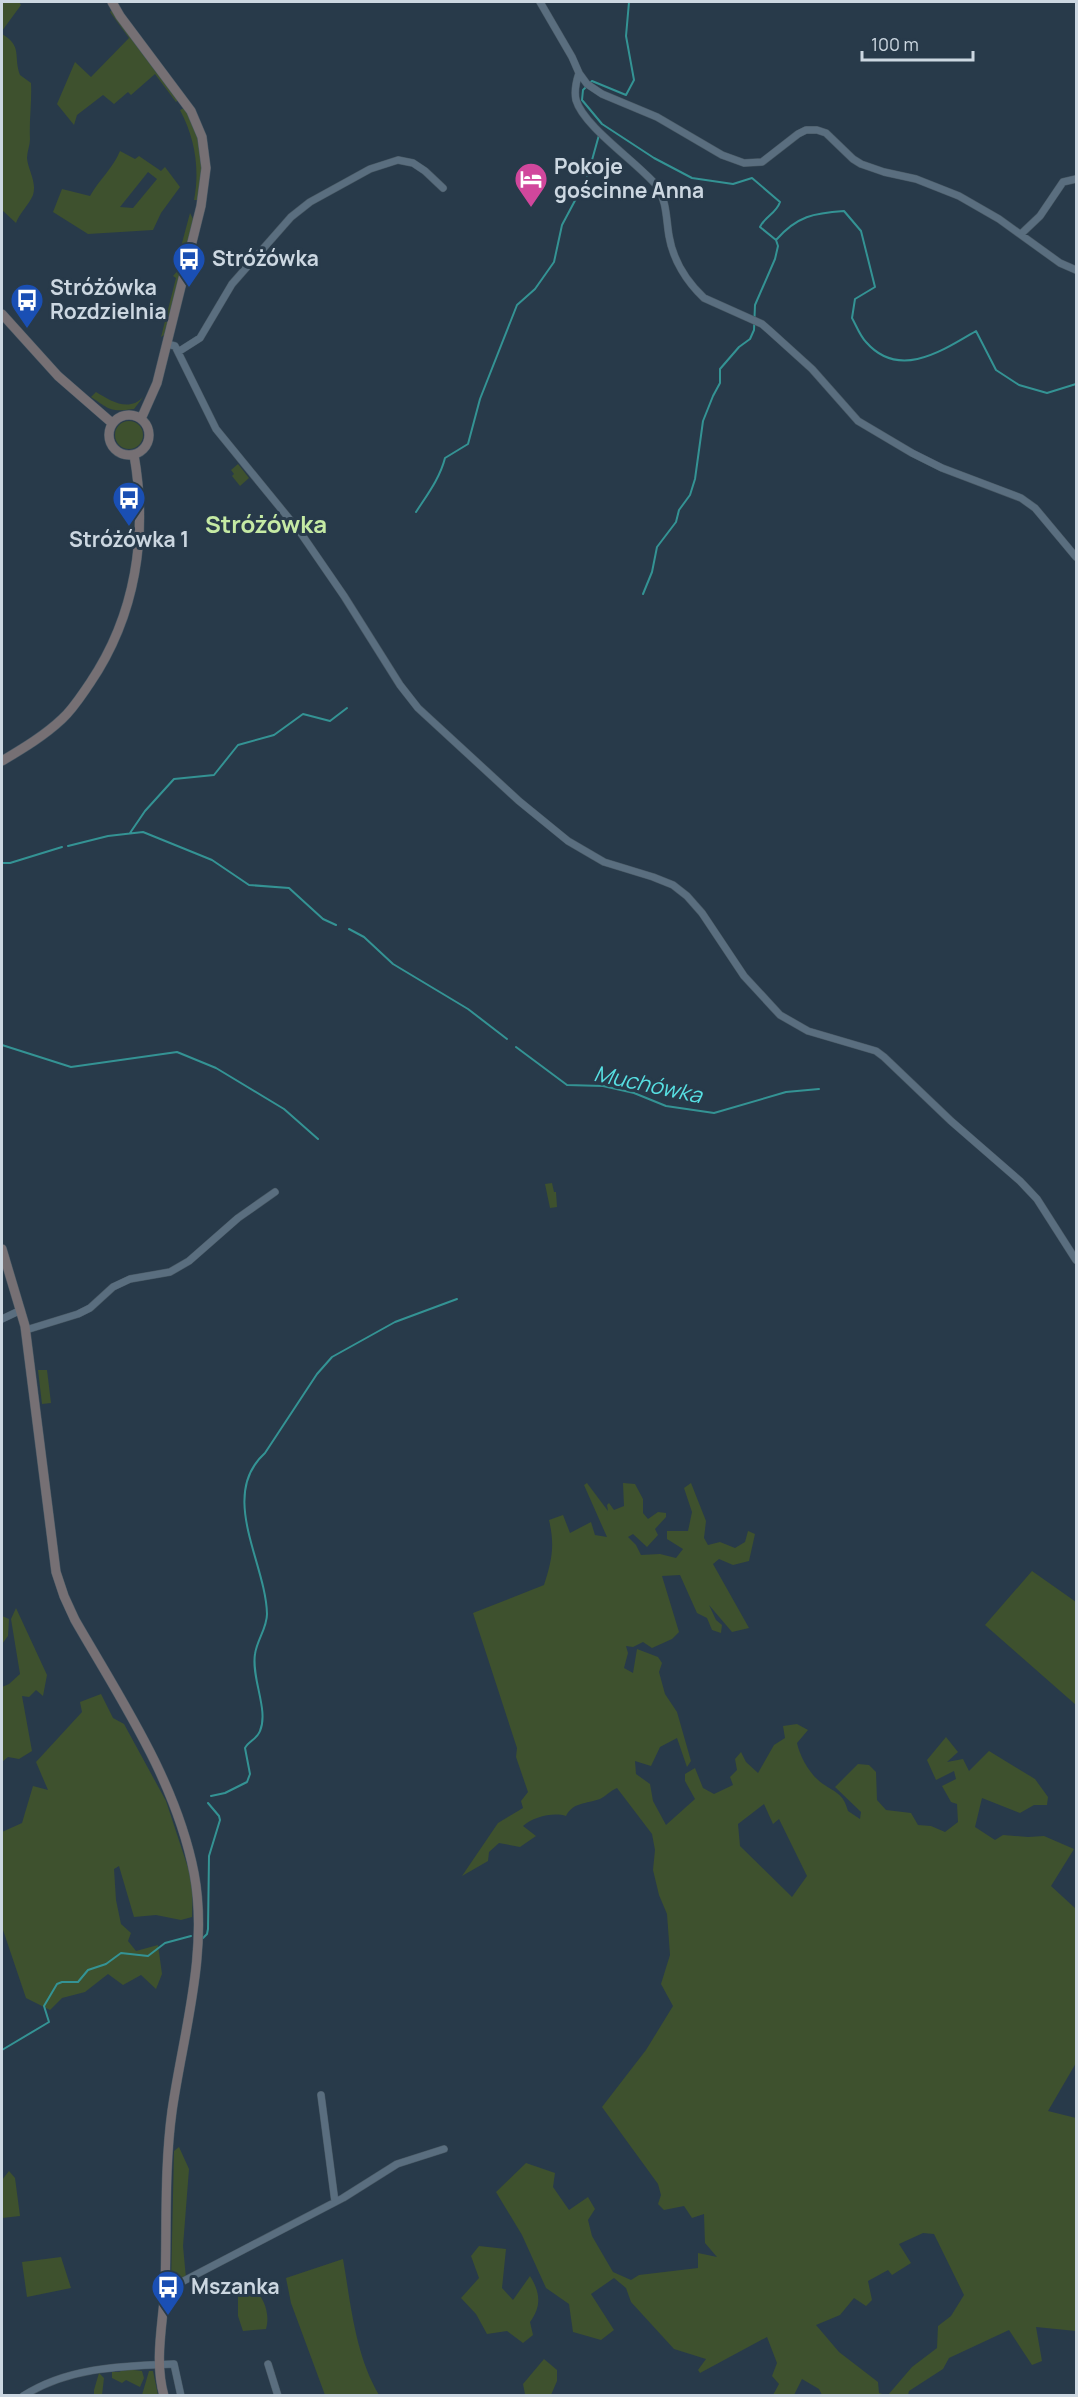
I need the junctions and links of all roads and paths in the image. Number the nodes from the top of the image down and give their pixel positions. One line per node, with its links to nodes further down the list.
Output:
1 (112, 2): 9 (main road)
2 (540, 2): 3 (street)
3 (579, 73): 6 (street); 14 (street)
4 (1077, 179): 6 (street)
5 (443, 188): 10 (street)
6 (1021, 234): 7 (street)
7 (1077, 270)
8 (2, 314): 12 (main road)
9 (167, 344): 10 (street); 11 (main road)
10 (178, 352): 18 (street)
11 (141, 419): 12 (main road); 13 (main road)
12 (112, 423): 13 (main road)
13 (134, 455): 15 (main road)
14 (1077, 557)
15 (2, 761)
16 (275, 1192): 21 (street)
17 (2, 1249): 19 (main road)
18 (1077, 1260)
19 (21, 1310): 20 (street); 21 (main road)
20 (2, 1319)
21 (26, 1330): 25 (main road)
22 (321, 2095): 24 (street)
23 (444, 2148): 24 (street)
24 (335, 2202): 25 (street)
25 (165, 2288): 27 (main road)
26 (268, 2364): 31 (street)
27 (158, 2365): 28 (street); 29 (main road); 30 (street)
28 (23, 2396)
29 (164, 2396)
30 (181, 2396)
31 (278, 2396)

